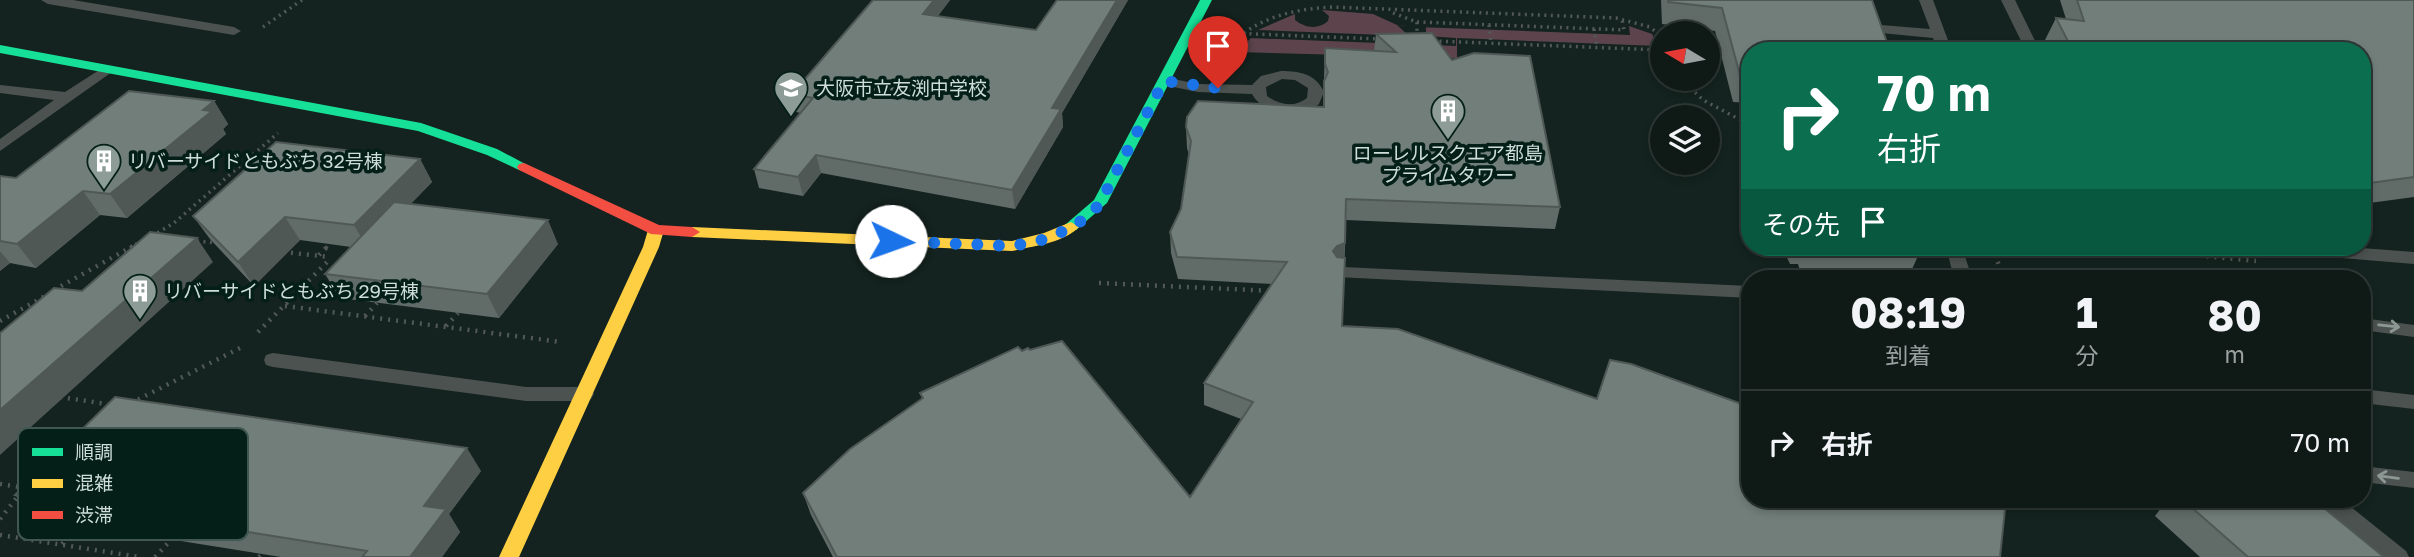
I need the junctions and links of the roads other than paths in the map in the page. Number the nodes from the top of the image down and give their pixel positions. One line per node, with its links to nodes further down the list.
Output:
1 (48, 0): 5 (lane)
2 (1206, 0): 12 (street)
3 (1926, 0): 6 (lane)
4 (2008, 0): 9 (lane)
5 (234, 31)
6 (1938, 34): 7 (lane); 8 (lane)
7 (1886, 42)
8 (1941, 42)
9 (2029, 42)
10 (0, 49): 11 (street)
11 (107, 69): 15 (lane); 17 (street)
12 (1164, 81): 14 (lane); 17 (street)
13 (0, 89): 15 (lane)
14 (1257, 90)
15 (68, 97): 16 (lane)
16 (0, 146)
17 (656, 230): 25 (street)
18 (2371, 254): 19 (lane)
19 (2414, 258)
20 (1343, 273): 21 (lane)
21 (1741, 292)
22 (2371, 325): 23 (lane, one-way to 23)
23 (2414, 331)
24 (273, 360): 25 (lane)
25 (584, 394): 31 (street)
26 (2371, 397): 27 (lane)
27 (2414, 402)
28 (2371, 475): 29 (lane, one-way to 28)
29 (2414, 480)
30 (2338, 508): 32 (lane)
31 (509, 557)
32 (2398, 557)

